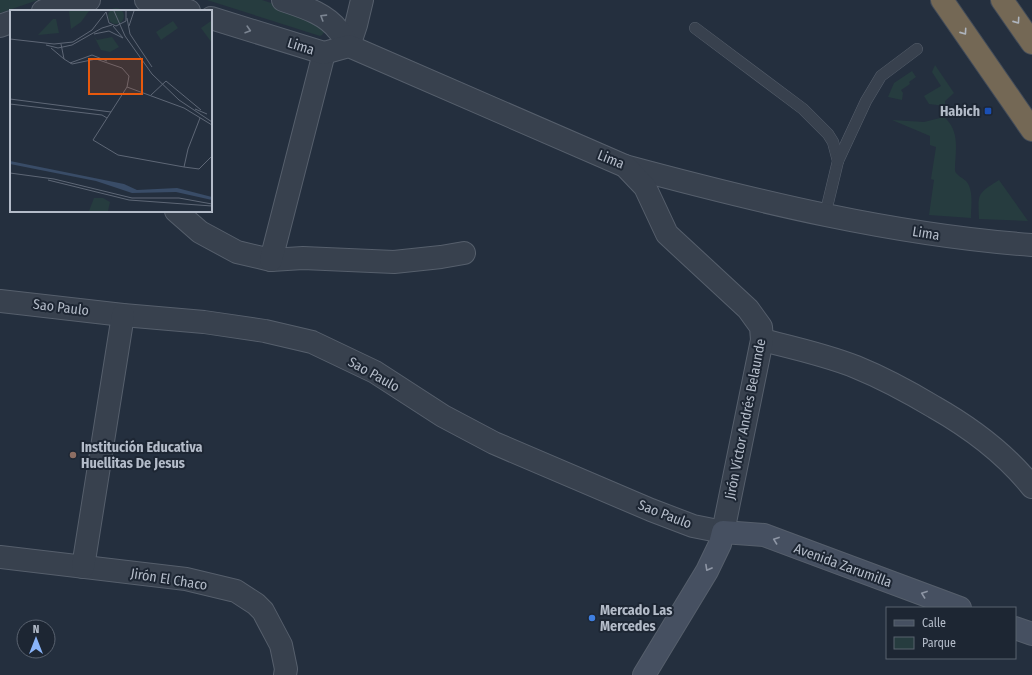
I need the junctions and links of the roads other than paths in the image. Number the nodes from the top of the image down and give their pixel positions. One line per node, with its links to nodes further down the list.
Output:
1 (89, 0): 7 (street)
2 (146, 0): 8 (street)
3 (283, 0): 14 (street, one-way to 3)
4 (362, 0): 14 (street)
5 (942, 0): 17 (highway, one-way to 17)
6 (1002, 0): 13 (highway, one-way to 13)
7 (46, 10)
8 (186, 10)
9 (212, 18): 16 (street, Lima, one-way to 16)
10 (10, 22): 11 (street)
11 (0, 26)
12 (695, 28): 18 (lane)
13 (1032, 43)
14 (349, 46): 16 (street, Lima); 19 (street, Lima)
15 (917, 49): 18 (lane)
16 (324, 53): 24 (street)
17 (1032, 130)
18 (838, 161): 21 (lane)
19 (625, 166): 21 (street, Lima); 27 (street, Jirón Víctor Andrés Belaunde)
20 (177, 212): 24 (street)
21 (825, 215): 22 (street, Lima)
22 (1032, 245)
23 (464, 253): 24 (street)
24 (271, 260)
25 (0, 301): 26 (street, Sao Paulo)
26 (123, 315): 29 (street, Sao Paulo); 31 (street)
27 (762, 340): 28 (street); 29 (street, Jirón Víctor Andrés Belaunde)
28 (1032, 487)
29 (723, 532): 32 (main road, Avenida Zarumilla, one-way to 29); 36 (main road, one-way to 36)
30 (0, 557): 31 (street, Jirón El Chaco)
31 (83, 567): 35 (street, Jirón El Chaco)
32 (957, 607)
33 (1016, 628): 34 (main road)
34 (1032, 634)
35 (285, 675)
36 (644, 675)

